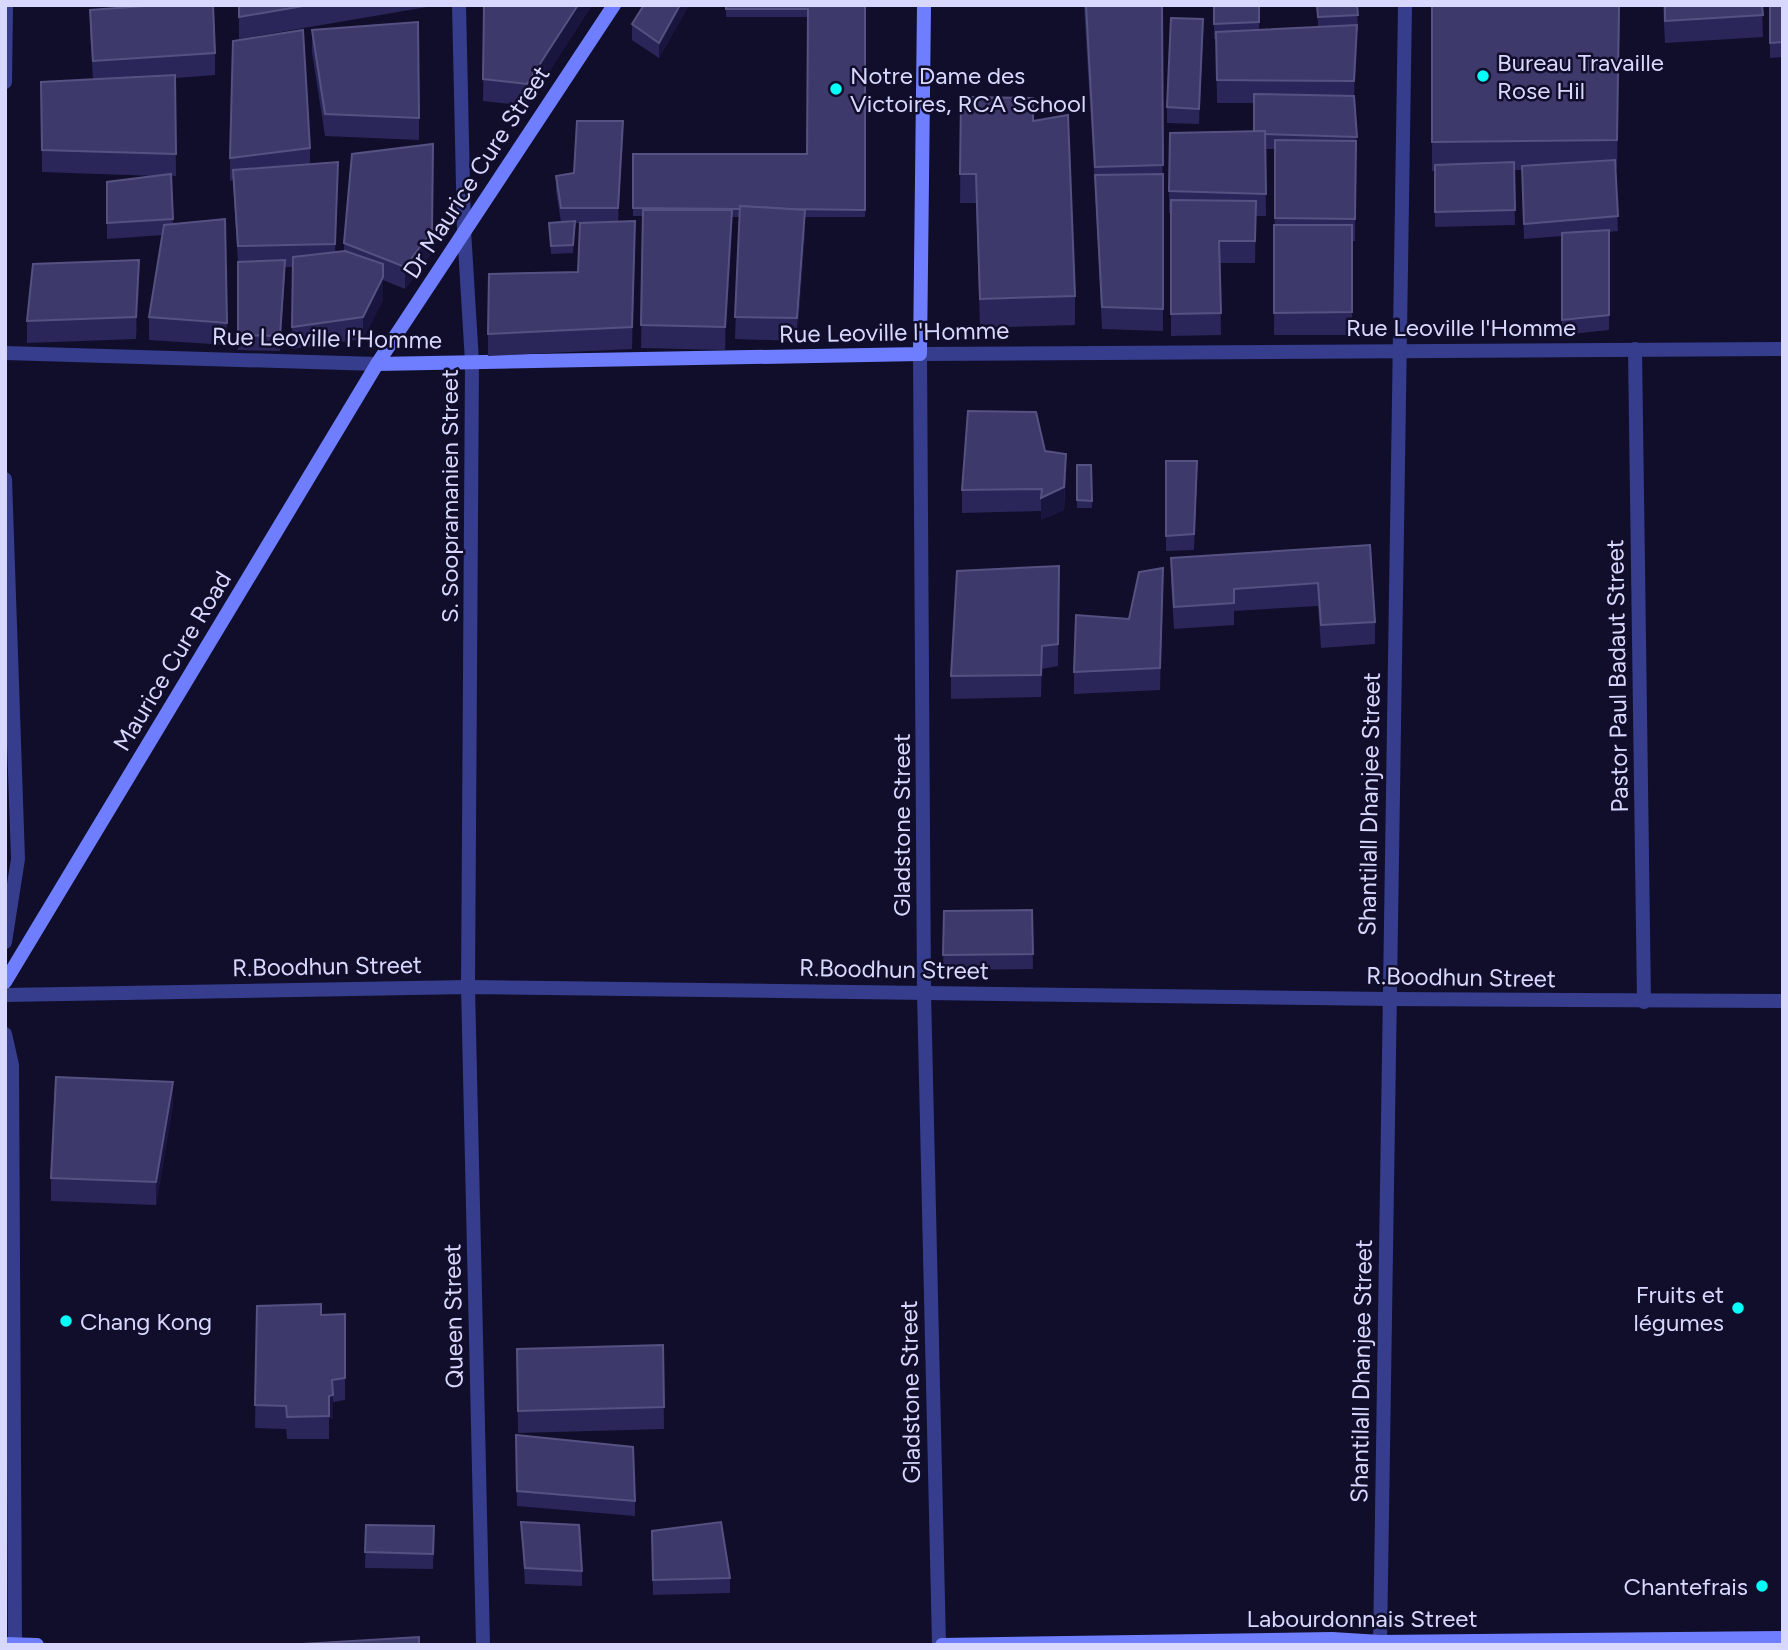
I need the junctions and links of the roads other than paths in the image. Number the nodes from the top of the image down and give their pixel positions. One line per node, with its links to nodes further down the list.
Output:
1 (6, 5): 6 (street)
2 (459, 5): 7 (street, S. Soopramanien Street)
3 (614, 5): 7 (main road, Dr Maurice Cure Street)
4 (924, 5): 12 (main road, Gladstone Street)
5 (1405, 5): 10 (street, Shantilall Dhanjee Street)
6 (5, 82)
7 (464, 230): 13 (street, S. Soopramanien Street); 14 (main road, Dr Maurice Cure Street)
8 (1635, 349): 9 (street, Rue Leoville l'Homme); 10 (street, Rue Leoville l'Homme); 23 (street, Pastor Paul Badaut Street)
9 (1783, 349)
10 (1398, 350): 12 (street, Rue Leoville l'Homme); 21 (street, Shantilall Dhanjee Street)
11 (5, 353): 14 (street, Rue Leoville l'Homme)
12 (920, 354): 13 (main road, Rue Leoville l'Homme); 19 (street, Gladstone Street)
13 (472, 362): 14 (main road, Rue Leoville l'Homme); 18 (street, S. Soopramanien Street)
14 (377, 364): 17 (main road, Maurice Cure Road)
15 (5, 479): 16 (street)
16 (5, 942)
17 (5, 982)
18 (468, 987): 19 (street, R.Boodhun Street); 20 (street, R.Boodhun Street); 30 (street, Queen Street)
19 (924, 992): 21 (street, R.Boodhun Street); 31 (street, Gladstone Street)
20 (5, 995)
21 (1388, 999): 23 (street, R.Boodhun Street); 27 (street, Shantilall Dhanjee Street)
22 (1783, 1000): 23 (street, R.Boodhun Street)
23 (1644, 1002)
24 (5, 1034): 28 (street)
25 (1783, 1638): 27 (main road, Labourdonnais Street)
26 (5, 1644): 28 (main road)
27 (1380, 1644): 31 (main road, Labourdonnais Street)
28 (15, 1645): 29 (main road)
29 (37, 1645)
30 (483, 1645)
31 (940, 1645)

